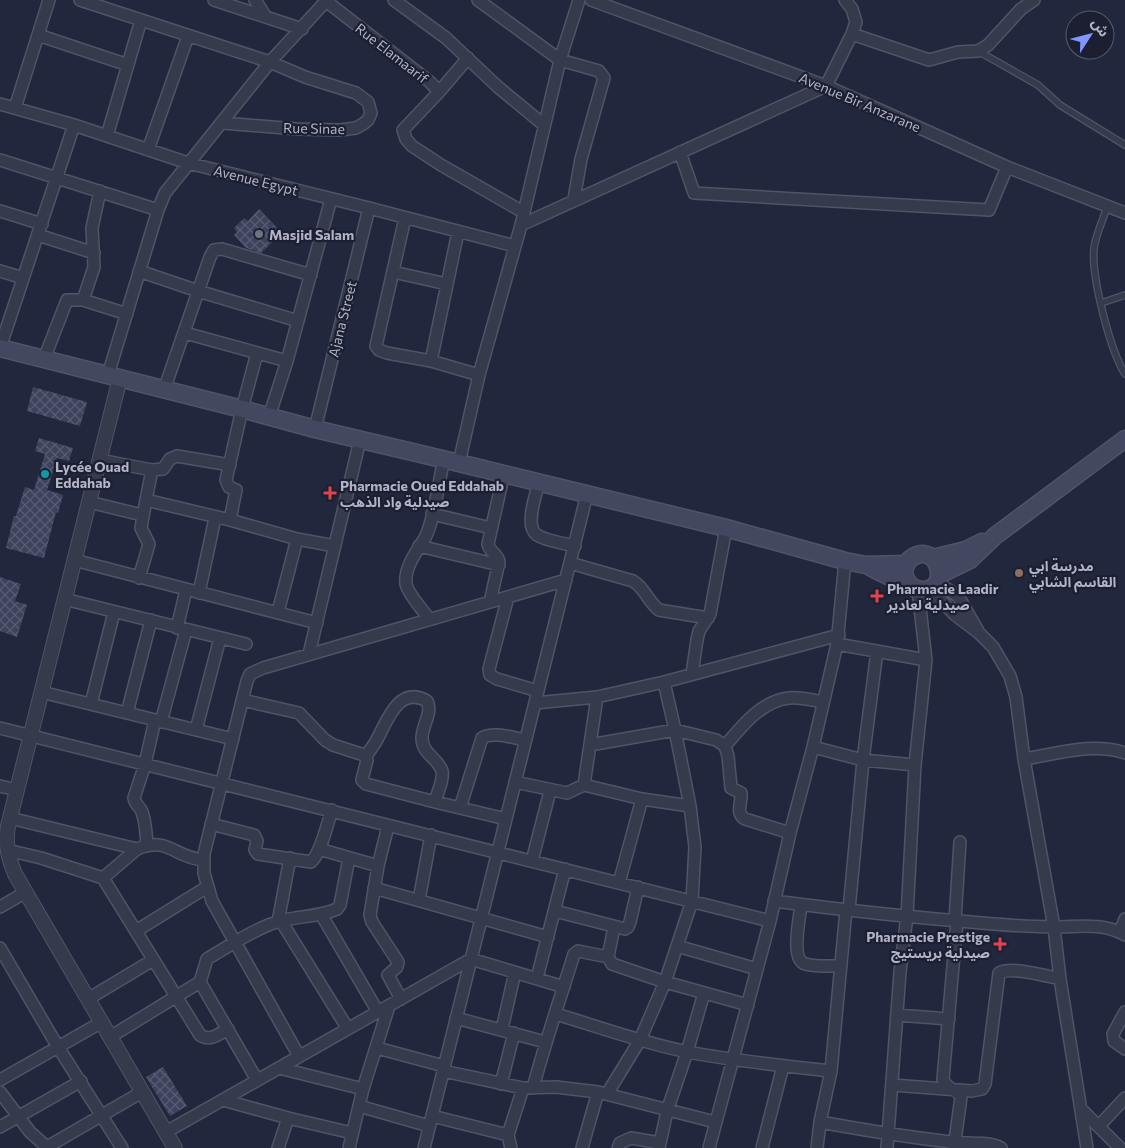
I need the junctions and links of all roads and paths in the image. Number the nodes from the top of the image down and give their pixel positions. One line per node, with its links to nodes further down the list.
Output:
1 (49, 0): 16 (street)
2 (80, 0): 13 (street)
3 (214, 0): 12 (street)
4 (255, 0): 12 (street)
5 (394, 0): 19 (street)
6 (478, 0): 20 (street)
7 (579, 0): 20 (street)
8 (591, 0): 23 (street, Avenue Bir Anzarane)
9 (845, 0): 15 (street)
10 (1034, 0): 18 (street)
11 (327, 1): 14 (street); 24 (street, Rue Elamaarif)
12 (266, 17): 14 (street)
13 (141, 20): 17 (street); 22 (street)
14 (302, 29): 21 (street)
15 (852, 34): 18 (street); 23 (street)
16 (38, 35): 22 (street); 26 (street)
17 (188, 36): 21 (street); 32 (street)
18 (978, 51): 31 (lane)
19 (468, 58): 24 (street); 29 (street)
20 (560, 60): 29 (street); 40 (street)
21 (270, 62): 27 (street); 27 (street, Rue Sinae)
22 (128, 65): 30 (street)
23 (826, 86): 33 (street); 36 (street, Avenue Bir Anzarane)
24 (440, 92): 45 (street, Rue Elamaarif)
25 (0, 104): 26 (street, Avenue Egypt)
26 (15, 108): 28 (street, Avenue Egypt)
27 (222, 123): 35 (street)
28 (74, 125): 30 (street, Avenue Egypt); 37 (street)
29 (544, 125): 45 (street)
30 (106, 136): 32 (street, Avenue Egypt)
31 (1125, 145)
32 (148, 150): 35 (street, Avenue Egypt)
33 (680, 152): 36 (street); 40 (street)
34 (0, 160): 37 (street)
35 (188, 163): 39 (street, Avenue Egypt); 43 (street)
36 (1007, 167): 41 (street, Avenue Bir Anzarane)
37 (57, 178): 38 (street); 49 (street)
38 (100, 191): 43 (street); 52 (street)
39 (331, 199): 42 (street, Avenue Egypt); 56 (street)
40 (574, 199): 48 (street)
41 (1107, 207): 46 (street, Avenue Bir Anzarane); 62 (lane)
42 (369, 208): 47 (street, Avenue Egypt); 77 (street, Ajana Street)
43 (158, 210): 54 (street)
44 (0, 211): 49 (street)
45 (523, 212): 48 (street)
46 (1125, 214)
47 (405, 218): 50 (street, Avenue Egypt); 55 (street)
48 (521, 224): 51 (street)
49 (40, 229): 52 (street); 57 (street)
50 (458, 232): 51 (street, Avenue Egypt); 58 (street)
51 (514, 246): 71 (street)
52 (94, 253): 61 (street)
53 (0, 271): 57 (street)
54 (140, 271): 59 (street); 63 (street)
55 (393, 272): 58 (street); 69 (street)
56 (310, 274): 59 (street); 64 (street)
57 (23, 278): 66 (street)
58 (447, 284): 69 (street)
59 (198, 291): 64 (street); 65 (street)
60 (1125, 296): 62 (lane)
61 (83, 300): 63 (street); 68 (street)
62 (1101, 303): 72 (lane)
63 (127, 314): 73 (street)
64 (298, 321): 70 (street)
65 (185, 333): 67 (street); 74 (street)
66 (0, 348): 68 (main road)
67 (257, 353): 70 (street); 75 (street)
68 (44, 359): 73 (main road)
69 (431, 361): 71 (street)
70 (288, 362): 76 (street)
71 (480, 374): 81 (street)
72 (1125, 374)
73 (114, 377): 74 (main road); 80 (street)
74 (164, 390): 75 (main road)
75 (242, 409): 76 (main road); 82 (street)
76 (269, 417): 77 (main road)
77 (315, 429): 78 (main road)
78 (360, 440): 81 (main road); 97 (street)
79 (1125, 440): 95 (main road)
80 (100, 460): 83 (street); 88 (street)
81 (452, 461): 84 (main road); 89 (street)
82 (230, 465): 83 (street); 92 (street)
83 (152, 470): 87 (street)
84 (504, 473): 85 (main road); 93 (street)
85 (539, 482): 86 (main road); 99 (street)
86 (587, 494): 94 (main road); 99 (street)
87 (146, 500): 90 (street); 91 (street)
88 (89, 502): 90 (street); 101 (street)
89 (432, 514): 93 (street); 98 (street)
90 (142, 515): 107 (street)
91 (215, 518): 92 (street); 111 (street)
92 (230, 520): 96 (street)
93 (491, 528): 105 (street)
94 (726, 528): 102 (main road); 117 (street)
95 (995, 536): 100 (main road); 109 (main road)
96 (297, 539): 97 (street); 116 (street)
97 (335, 546): 120 (street)
98 (419, 546): 105 (street); 118 (street)
99 (575, 546): 103 (street)
100 (933, 558): 104 (main road); 109 (main road)
101 (74, 560): 107 (street); 113 (street)
102 (845, 562): 106 (main road); 123 (street)
103 (570, 563): 108 (street); 117 (street)
104 (906, 564): 106 (main road); 109 (main road)
105 (499, 565): 114 (street)
106 (866, 565): 109 (main road)
107 (139, 578): 110 (street)
108 (566, 580): 112 (street); 130 (street)
109 (925, 585): 127 (street); 150 (street)
110 (186, 590): 111 (street); 121 (street)
111 (199, 593): 116 (street)
112 (508, 596): 114 (street); 130 (street)
113 (64, 599): 115 (street); 131 (street)
114 (490, 602): 118 (street)
115 (114, 612): 119 (street); 136 (street)
116 (278, 612): 120 (street)
117 (708, 618): 128 (street)
118 (429, 619): 126 (street)
119 (151, 620): 121 (street); 137 (street)
120 (317, 623): 126 (street)
121 (181, 629): 122 (street); 138 (street)
122 (220, 638): 124 (street); 140 (street)
123 (838, 640): 125 (street); 128 (street); 134 (street)
124 (246, 644)
125 (877, 652): 127 (street); 151 (street)
126 (309, 654): 133 (street)
127 (926, 660): 153 (street)
128 (692, 674): 129 (street)
129 (664, 682): 132 (street); 141 (street)
130 (538, 691): 135 (street)
131 (41, 692): 136 (street); 142 (street)
132 (598, 698): 135 (street); 145 (street)
133 (242, 700): 143 (street); 149 (street)
134 (823, 702): 146 (street); 147 (street)
135 (535, 703): 144 (street)
136 (91, 704): 137 (street)
137 (127, 712): 138 (street)
138 (158, 721): 140 (street); 152 (street)
139 (0, 728): 142 (street)
140 (196, 730): 143 (street)
141 (675, 730): 145 (street); 146 (street); 162 (street)
142 (30, 735): 152 (street); 158 (street)
143 (232, 739): 155 (street)
144 (526, 740): 154 (street); 163 (street)
145 (590, 746): 156 (street)
146 (725, 746): 169 (street)
147 (813, 747): 151 (street); 169 (street)
148 (1125, 753): 150 (street)
149 (366, 756): 161 (street); 161 (street)
150 (1024, 759): 203 (street)
151 (863, 760): 153 (street); 193 (street)
152 (145, 764): 155 (street); 172 (street)
153 (915, 765): 196 (street)
154 (515, 782): 159 (street); 166 (street)
155 (222, 783): 164 (street); 167 (street)
156 (584, 785): 159 (street); 160 (street)
157 (0, 786): 158 (street)
158 (17, 790): 165 (street)
159 (550, 791): 179 (street)
160 (642, 799): 162 (street); 183 (street)
161 (435, 802): 163 (street)
162 (690, 806): 189 (street)
163 (460, 808): 166 (street)
164 (332, 810): 168 (street); 173 (street)
165 (10, 818): 172 (street); 174 (street)
166 (506, 818): 175 (street)
167 (211, 824): 176 (street); 178 (street)
168 (388, 826): 170 (street); 180 (street)
169 (790, 833): 190 (street)
170 (432, 835): 175 (street); 188 (street)
171 (960, 842): 200 (street)
172 (142, 847): 178 (street); 182 (street)
173 (319, 849): 176 (street); 177 (street)
174 (7, 850): 182 (street); 187 (street)
175 (498, 853): 179 (street); 197 (street)
176 (290, 858): 201 (street)
177 (349, 858): 180 (street); 195 (street)
178 (203, 860): 184 (street)
179 (532, 860): 181 (street)
180 (378, 866): 186 (street)
181 (565, 868): 183 (street); 194 (street)
182 (103, 878): 204 (street)
183 (619, 884): 185 (street)
184 (207, 887): 204 (street); 207 (street)
185 (638, 887): 189 (street); 202 (street)
186 (374, 888): 188 (street); 224 (street)
187 (26, 892): 192 (street); 223 (street)
188 (419, 900): 197 (street)
189 (692, 901): 199 (street); 208 (street)
190 (774, 901): 191 (street); 199 (street)
191 (801, 905): 193 (street); 213 (street)
192 (0, 907)
193 (847, 910): 196 (street); 213 (street)
194 (555, 911): 202 (street); 206 (street)
195 (320, 914): 201 (street); 226 (street)
196 (907, 916): 200 (street); 229 (street)
197 (481, 919): 206 (street); 211 (street)
198 (1125, 919): 205 (street)
199 (770, 921): 214 (street)
200 (956, 921): 203 (street); 231 (street)
201 (279, 922): 207 (street); 234 (street)
202 (614, 927): 210 (street)
203 (1054, 927): 205 (street); 217 (street)
204 (136, 932): 212 (street)
205 (1122, 934)
206 (548, 937): 216 (street)
207 (236, 942): 218 (street); 244 (street)
208 (677, 946): 214 (street); 219 (street)
209 (0, 948): 240 (street)
210 (608, 957): 219 (street); 220 (street)
211 (471, 959): 215 (street); 224 (street); 230 (street)
212 (153, 960): 222 (street); 223 (street)
213 (841, 966): 249 (street)
214 (757, 969): 225 (street)
215 (515, 972): 216 (street); 235 (street)
216 (537, 978): 220 (street)
217 (1060, 979): 256 (street); 264 (street)
218 (200, 982): 222 (street); 233 (street)
219 (665, 982): 221 (street); 238 (street)
220 (564, 987): 228 (street)
221 (704, 993): 225 (street); 243 (street)
222 (175, 997): 233 (street); 237 (street)
223 (88, 999): 232 (street)
224 (401, 999): 226 (street)
225 (748, 1005): 245 (street)
226 (383, 1009): 234 (street); 241 (street)
227 (1125, 1012): 242 (street)
228 (556, 1014): 238 (street); 239 (street)
229 (897, 1015): 231 (street); 254 (street)
230 (456, 1018): 235 (street); 248 (street)
231 (949, 1019): 256 (street)
232 (102, 1022): 237 (street); 240 (street)
233 (228, 1029): 251 (street)
234 (348, 1029): 244 (street)
235 (502, 1030): 236 (street)
236 (514, 1033): 239 (street); 253 (street)
237 (110, 1037): 259 (street)
238 (640, 1040): 243 (street); 260 (street)
239 (545, 1042): 255 (street)
240 (58, 1047): 250 (street); 252 (street)
241 (377, 1048): 248 (street); 257 (street)
242 (1125, 1048)
243 (687, 1052): 245 (street); 265 (street)
244 (299, 1056): 247 (street)
245 (734, 1059): 246 (street); 270 (street)
246 (783, 1066): 249 (street); 290 (street)
247 (279, 1068): 251 (street); 257 (street)
248 (444, 1068): 253 (street); 269 (street)
249 (831, 1071): 271 (street)
250 (0, 1080)
251 (258, 1080): 262 (street)
252 (81, 1081): 266 (street); 267 (street)
253 (501, 1084): 255 (street)
254 (892, 1085): 256 (street); 276 (street)
255 (528, 1088): 260 (street); 277 (street)
256 (950, 1089): 278 (street)
257 (363, 1090): 263 (street)
258 (0, 1092): 267 (street)
259 (142, 1092): 266 (street); 274 (street)
260 (603, 1093): 265 (street); 287 (street)
261 (1125, 1098): 272 (street)
262 (223, 1100): 268 (street); 274 (street)
263 (360, 1106): 269 (street); 275 (street)
264 (1080, 1109): 272 (street); 294 (street)
265 (667, 1111): 270 (street); 279 (street)
266 (102, 1115): 280 (street); 281 (street)
267 (18, 1117): 273 (street); 280 (street)
268 (288, 1118): 275 (street); 283 (street)
269 (430, 1121): 277 (street); 285 (street)
270 (716, 1122): 289 (street)
271 (820, 1122): 276 (street); 291 (street)
272 (1099, 1126): 295 (street)
273 (0, 1127)
274 (166, 1132): 282 (street)
275 (352, 1133): 284 (street)
276 (888, 1134): 278 (street); 292 (street)
277 (508, 1135): 286 (street)
278 (954, 1145): 293 (street)
279 (660, 1146): 288 (street)
280 (48, 1148)
281 (122, 1148)
282 (175, 1148)
283 (278, 1148)
284 (348, 1148)
285 (424, 1148)
286 (511, 1148)
287 (582, 1148)
288 (618, 1148)
289 (709, 1148)
290 (762, 1148)
291 (817, 1148)
292 (887, 1148)
293 (1001, 1148)
294 (1087, 1148)
295 (1120, 1148)

